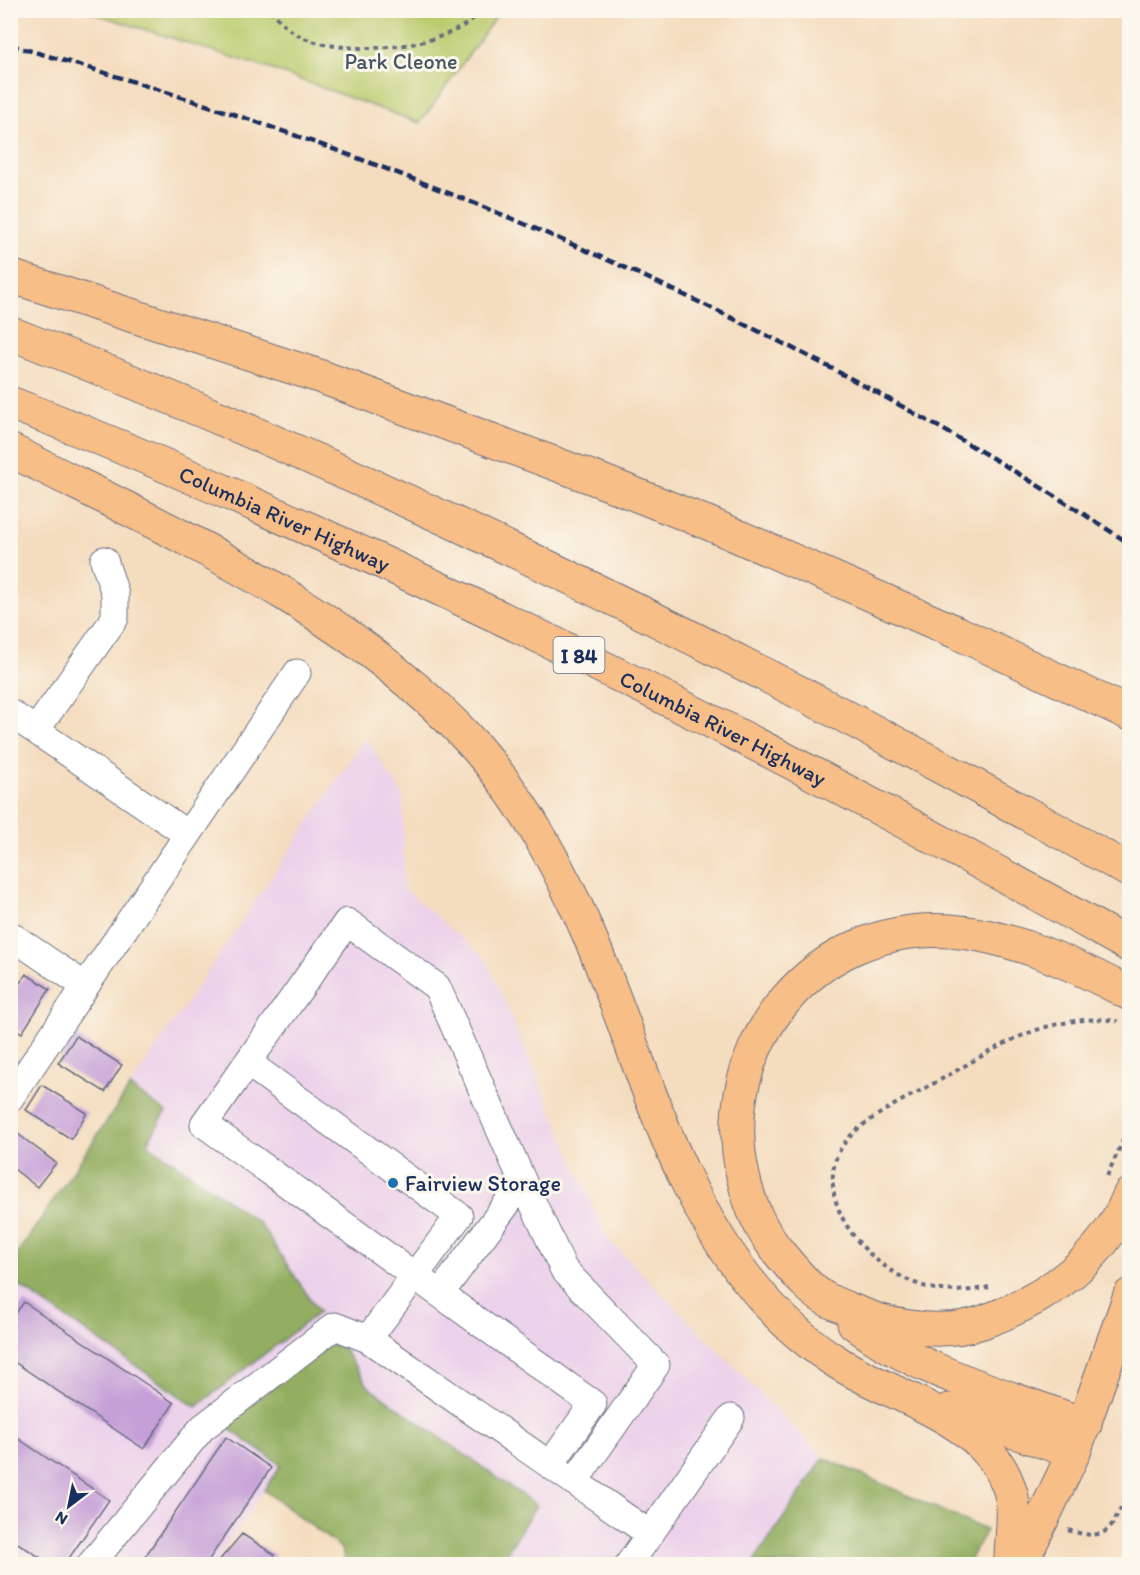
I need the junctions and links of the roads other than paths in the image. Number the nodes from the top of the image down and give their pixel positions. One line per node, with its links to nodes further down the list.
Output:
1 (10, 276): 7 (main road)
2 (10, 333): 11 (main road)
3 (10, 403): 13 (main road, Columbia River Highway / I 84)
4 (10, 450): 25 (main road)
5 (104, 561): 9 (lane)
6 (297, 673): 10 (lane)
7 (1127, 711)
8 (10, 713): 9 (lane)
9 (36, 730): 10 (lane)
10 (187, 834): 14 (lane)
11 (1130, 871)
12 (10, 935): 14 (lane)
13 (1130, 946)
14 (85, 986): 17 (lane)
15 (1126, 1008): 23 (main road)
16 (248, 1063): 18 (lane); 20 (lane); 20 (lane)
17 (10, 1098)
18 (524, 1182): 21 (lane); 29 (lane)
19 (1117, 1187): 23 (main road)
20 (415, 1276): 21 (lane); 24 (lane)
21 (440, 1294): 28 (lane)
22 (1130, 1295): 27 (main road)
23 (824, 1298): 27 (main road)
24 (368, 1339): 28 (lane); 31 (lane)
25 (929, 1407): 27 (main road); 33 (main road)
26 (731, 1419): 30 (lane)
27 (1080, 1438): 34 (main road)
28 (550, 1465): 29 (lane)
29 (574, 1482): 30 (lane)
30 (650, 1534): 32 (lane)
31 (91, 1564)
32 (629, 1564)
33 (1011, 1564)
34 (1021, 1564)

